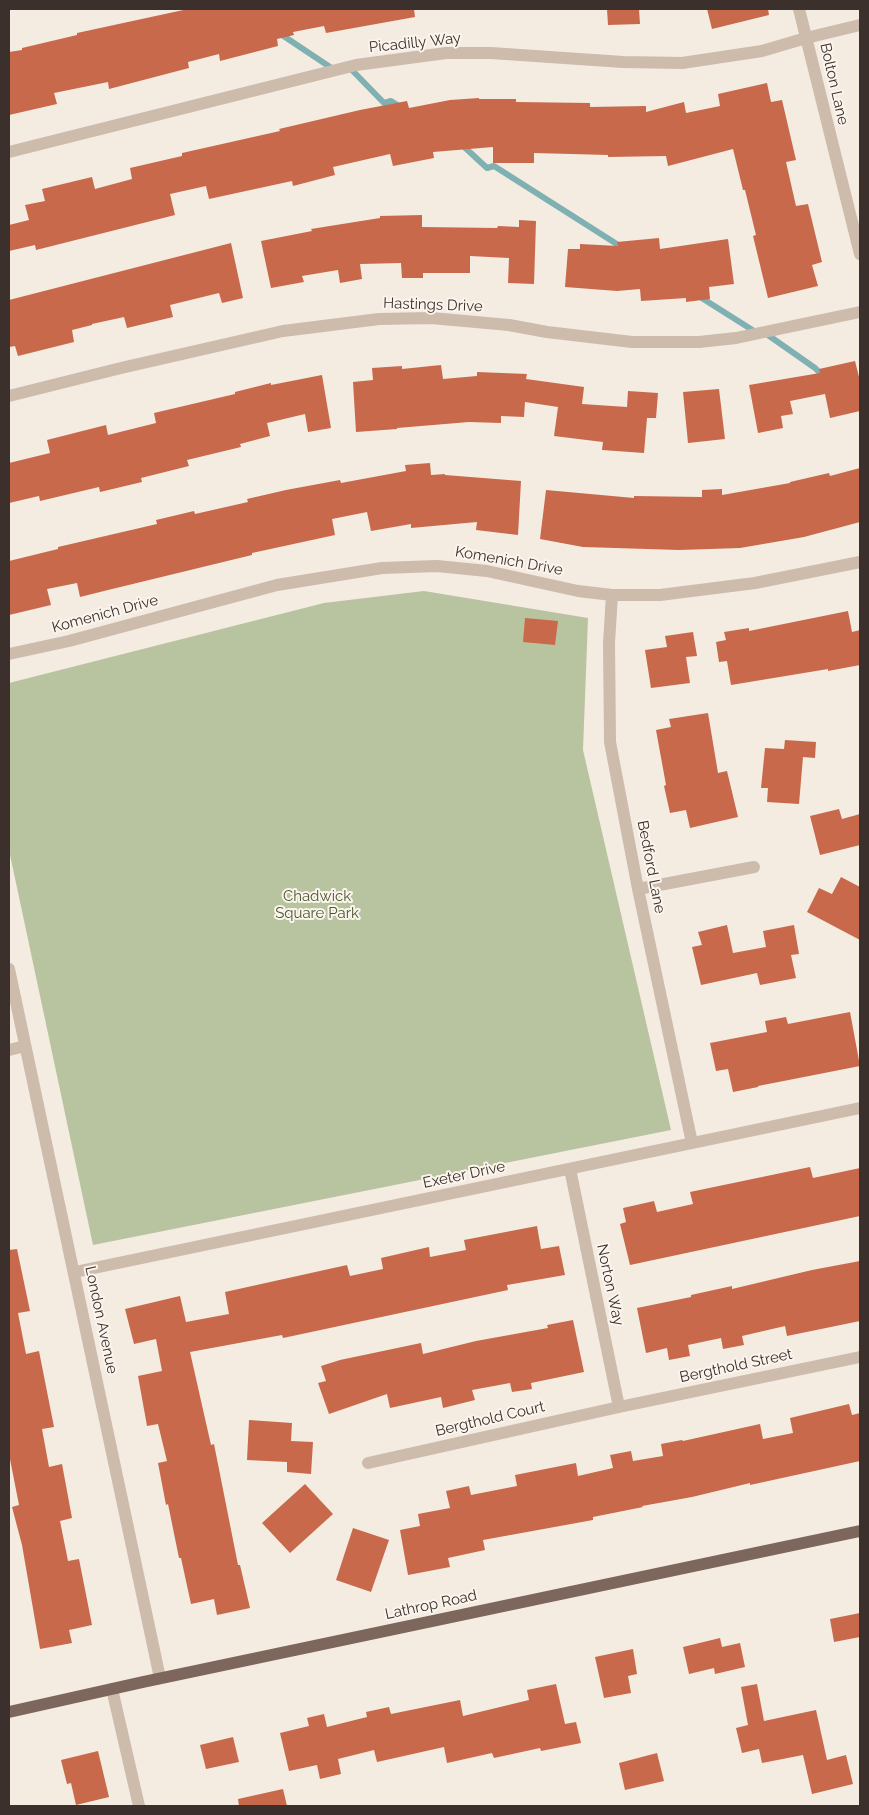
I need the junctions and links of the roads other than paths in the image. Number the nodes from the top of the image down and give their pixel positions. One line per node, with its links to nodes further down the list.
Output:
1 (798, 9): 3 (street, Bolton Lane)
2 (860, 25): 3 (street, Picadilly Way)
3 (806, 38): 4 (street, Picadilly Way); 5 (street, Bolton Lane)
4 (9, 152)
5 (860, 254)
6 (860, 312): 7 (street, Hastings Drive)
7 (9, 396)
8 (860, 562): 9 (street, Komenich Drive)
9 (612, 595): 10 (street, Komenich Drive); 12 (street, Bedford Lane)
10 (9, 654)
11 (754, 867): 12 (street)
12 (638, 890): 17 (street, Bedford Lane)
13 (9, 969): 14 (street, London Avenue)
14 (25, 1046): 15 (street); 19 (street, London Avenue)
15 (9, 1050)
16 (860, 1108): 17 (street, Exeter Drive)
17 (692, 1143): 18 (street, Exeter Drive)
18 (570, 1170): 19 (street, Exeter Drive); 21 (street, Norton Way)
19 (75, 1272): 24 (street, London Avenue)
20 (860, 1357): 21 (street, Bergthold Street)
21 (619, 1406): 22 (street, Bergthold Court)
22 (368, 1463)
23 (860, 1531): 24 (main road, Lathrop Road)
24 (160, 1678): 25 (main road, Lathrop Road)
25 (112, 1689): 26 (main road, Lathrop Road); 27 (street)
26 (9, 1712)
27 (139, 1806)

